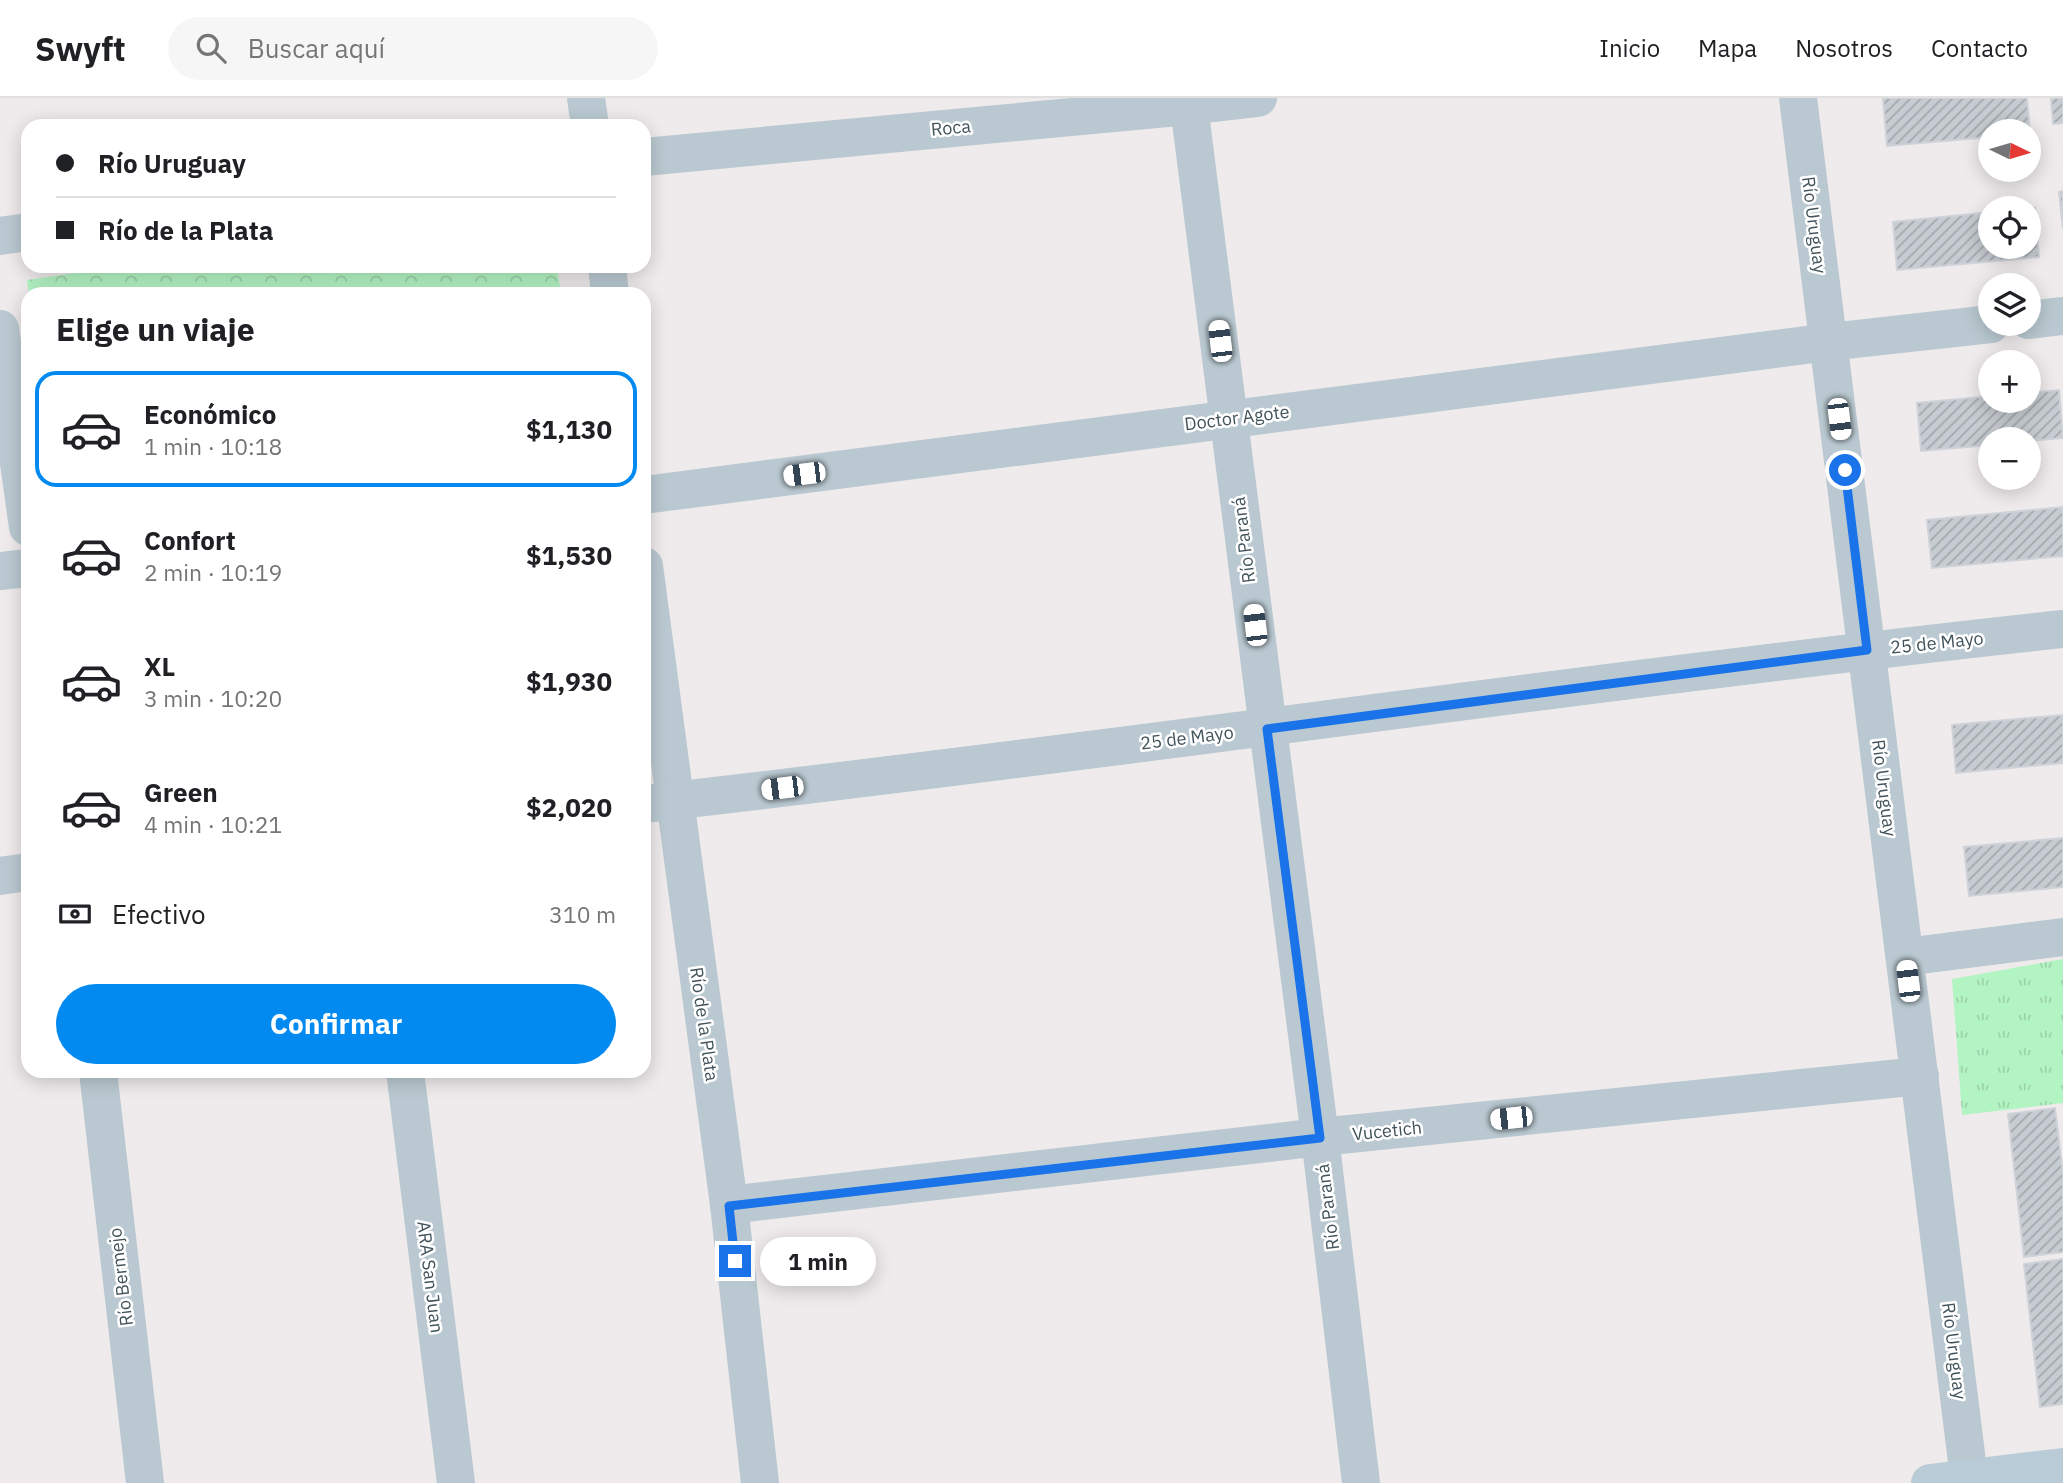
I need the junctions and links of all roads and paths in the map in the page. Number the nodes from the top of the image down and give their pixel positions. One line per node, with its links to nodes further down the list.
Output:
1 (586, 98): 5 (street)
2 (1258, 98): 4 (street, Roca)
3 (1798, 98): 13 (street, Río Uruguay)
4 (1189, 102): 6 (street, Roca); 14 (street, Río Paraná)
5 (589, 119)
6 (651, 156)
7 (21, 233): 8 (street)
8 (0, 236)
9 (2063, 316): 10 (street)
10 (2041, 319)
11 (1978, 325): 13 (street, Doctor Agote)
12 (0, 329): 15 (street)
13 (1829, 342): 14 (street, Doctor Agote); 20 (street, Río Uruguay)
14 (1230, 419): 16 (street, Doctor Agote); 22 (street, Río Paraná)
15 (21, 478)
16 (651, 494)
17 (21, 569): 18 (street)
18 (0, 571)
19 (2063, 629): 20 (street, 25 de Mayo)
20 (1867, 650): 22 (street, 25 de Mayo); 27 (street, Río Uruguay)
21 (651, 677): 23 (street, Río de la Plata)
22 (1267, 729): 23 (street, 25 de Mayo); 31 (street, Río Paraná)
23 (659, 803): 32 (street, Río de la Plata)
24 (21, 873): 25 (street)
25 (0, 876)
26 (2063, 937): 27 (street)
27 (1905, 957): 28 (street, Río Uruguay)
28 (1920, 1076): 31 (street, Vucetich); 34 (street, Río Uruguay)
29 (98, 1078): 35 (street, Río Bermejo)
30 (406, 1078): 36 (street, ARA San Juan)
31 (1320, 1138): 32 (street, Vucetich); 38 (street, Río Paraná)
32 (729, 1206): 37 (street, Río de la Plata)
33 (2063, 1467): 34 (main road)
34 (1969, 1478): 39 (main road)
35 (145, 1483)
36 (456, 1483)
37 (760, 1483)
38 (1361, 1483)
39 (1930, 1483)

